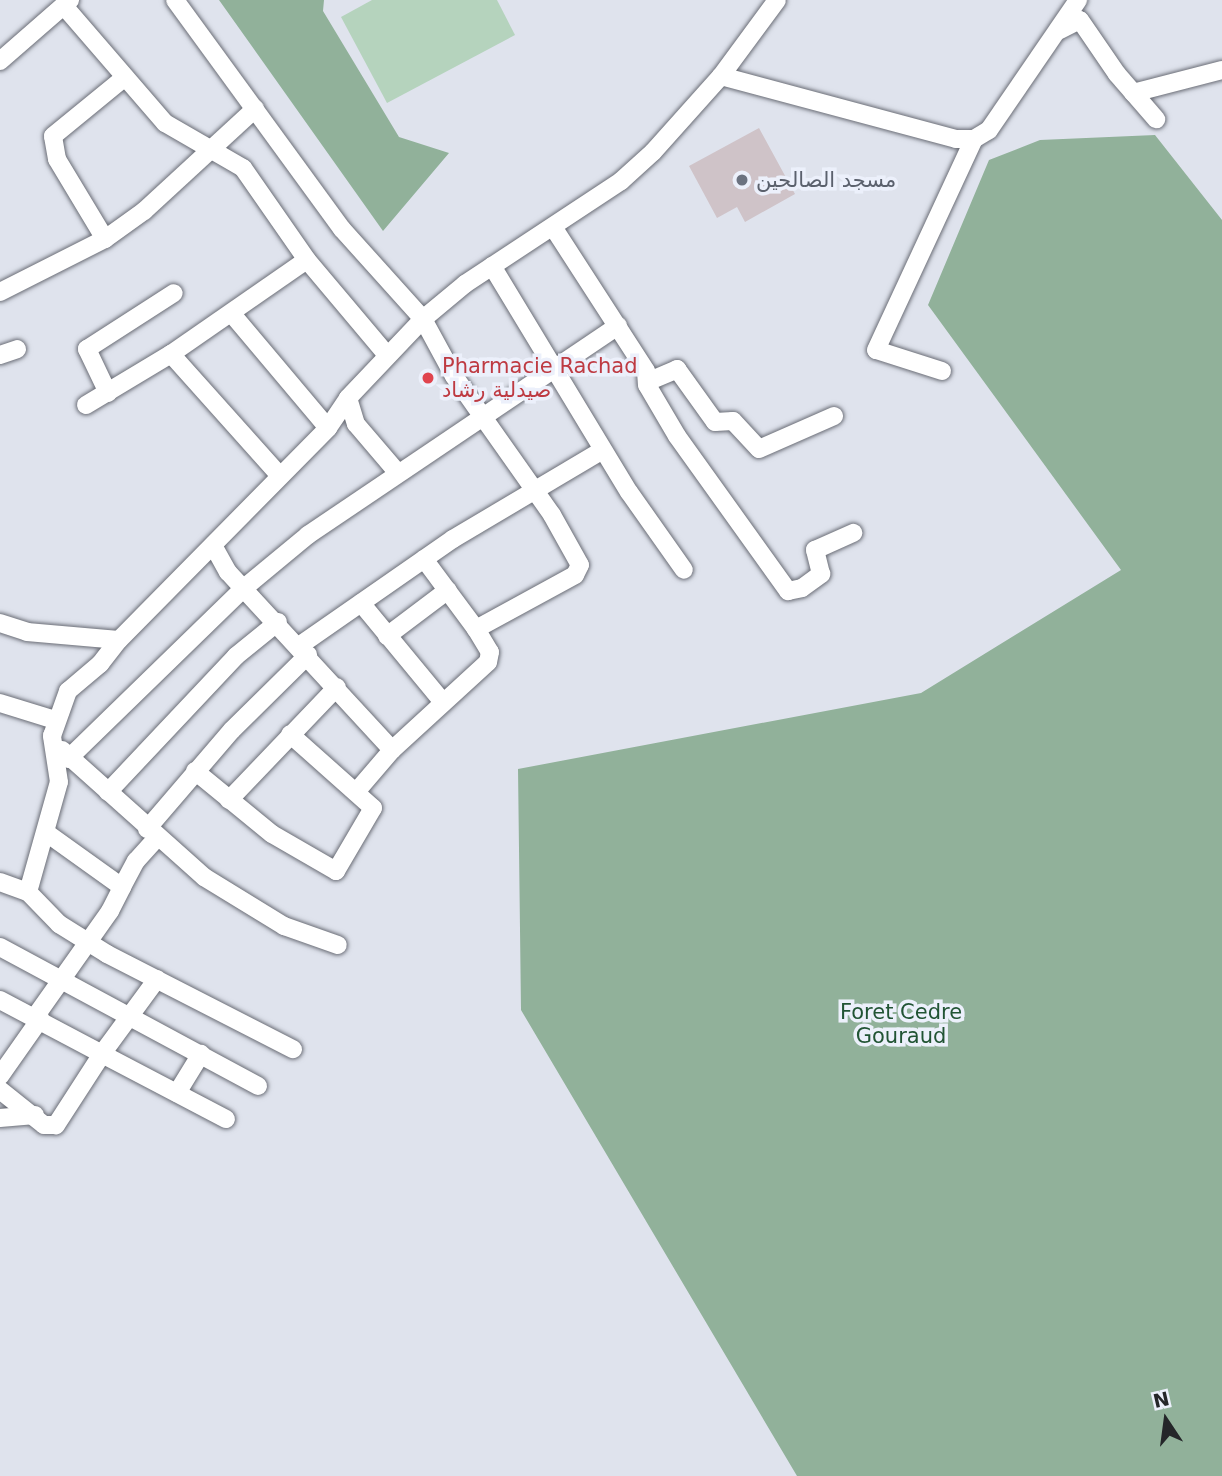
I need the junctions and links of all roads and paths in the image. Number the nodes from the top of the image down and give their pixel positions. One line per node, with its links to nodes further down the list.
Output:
1 (174, 0): 11 (street)
2 (777, 0): 9 (street)
3 (1077, 0): 5 (street)
4 (67, 3): 6 (street); 8 (street)
5 (1060, 30): 10 (street); 13 (street)
6 (0, 61)
7 (1222, 70): 10 (street)
8 (125, 76): 14 (street); 16 (street)
9 (721, 76): 13 (street); 15 (street)
10 (1133, 93): 12 (street)
11 (255, 109): 14 (street); 22 (street)
12 (1156, 119)
13 (974, 139): 27 (street)
14 (210, 150): 16 (street); 17 (street)
15 (553, 227): 18 (street); 23 (street)
16 (105, 239): 19 (street)
17 (307, 260): 21 (street); 25 (street)
18 (492, 266): 22 (street); 26 (street)
19 (0, 292)
20 (174, 293): 29 (street)
21 (232, 314): 24 (street); 34 (street)
22 (423, 320): 25 (street); 32 (street)
23 (618, 326): 26 (street); 28 (street)
24 (172, 354): 29 (street); 37 (street)
25 (387, 355): 30 (street)
26 (552, 369): 32 (street); 35 (street)
27 (942, 371)
28 (647, 382): 33 (street); 39 (street)
29 (108, 393): 31 (street)
30 (348, 398): 34 (street); 36 (street)
31 (86, 405)
32 (484, 414): 36 (street); 38 (street)
33 (834, 416)
34 (328, 428): 37 (street)
35 (603, 450): 38 (street); 42 (street)
36 (397, 472): 43 (street)
37 (279, 475): 40 (street)
38 (535, 490): 41 (street); 48 (street)
39 (853, 533)
40 (214, 547): 43 (street); 50 (street)
41 (425, 559): 44 (street); 45 (street)
42 (684, 570)
43 (244, 588): 46 (street); 58 (street)
44 (448, 590): 48 (street); 49 (street)
45 (361, 603): 49 (street); 51 (street)
46 (278, 622): 51 (street); 60 (street)
47 (0, 623): 50 (street)
48 (476, 629): 53 (street)
49 (387, 636): 53 (street)
50 (119, 640): 55 (street)
51 (304, 651): 52 (street); 59 (street)
52 (337, 687): 56 (street); 57 (street)
53 (443, 702): 57 (street)
54 (0, 703): 55 (street)
55 (54, 728): 58 (street); 63 (street)
56 (290, 734): 61 (street); 62 (street)
57 (392, 750): 61 (street)
58 (68, 758): 60 (street)
59 (195, 771): 62 (street); 64 (street)
60 (108, 792): 64 (street)
61 (356, 792): 62 (street)
62 (229, 800)
63 (48, 834): 66 (street); 67 (street)
64 (152, 834): 66 (street); 69 (street)
65 (0, 882): 67 (street)
66 (122, 887): 68 (street)
67 (28, 892): 68 (street)
68 (88, 942): 71 (street); 72 (street)
69 (338, 945)
70 (0, 947): 72 (street)
71 (157, 979): 74 (street); 76 (street)
72 (62, 980): 74 (street); 75 (street)
73 (0, 1000): 75 (street)
74 (131, 1017): 77 (street); 78 (street)
75 (37, 1018): 77 (street); 79 (street)
76 (293, 1049)
77 (102, 1054): 82 (street); 83 (street)
78 (201, 1054): 80 (street); 82 (street)
79 (0, 1076)
80 (258, 1086)
81 (0, 1090): 83 (street)
82 (177, 1093): 85 (street)
83 (35, 1115): 84 (street)
84 (0, 1118)
85 (226, 1119)

